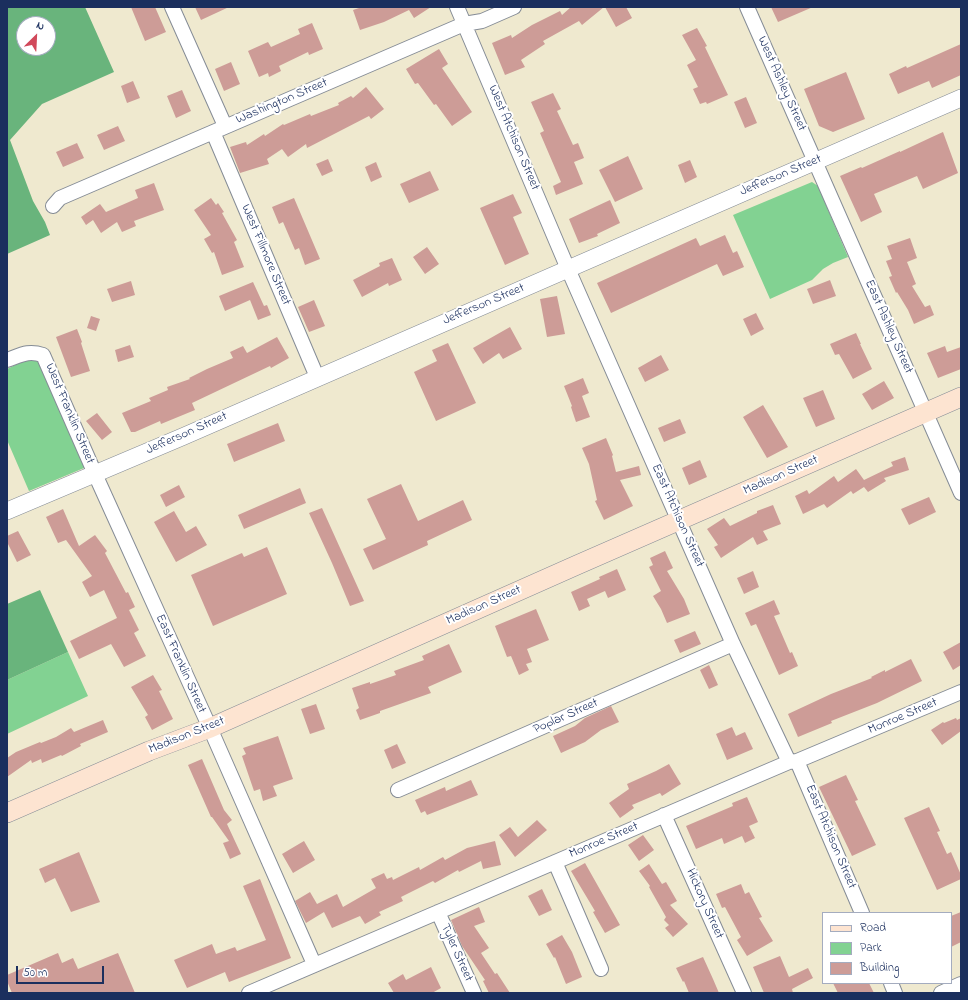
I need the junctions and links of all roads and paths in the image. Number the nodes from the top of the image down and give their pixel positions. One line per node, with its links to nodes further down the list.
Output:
1 (172, 7): 7 (street, West Fillmore Street)
2 (457, 7): 5 (street, West Atchison Street)
3 (514, 7): 5 (street, Washington Street)
4 (747, 7): 8 (street, West Ashley Street)
5 (464, 24): 7 (street, Washington Street); 10 (street, West Atchison Street)
6 (961, 98): 8 (street, Jefferson Street)
7 (219, 129): 9 (street, Washington Street); 12 (street, West Fillmore Street)
8 (815, 162): 10 (street, Jefferson Street); 14 (street, East Ashley Street)
9 (53, 206)
10 (568, 269): 12 (street, Jefferson Street); 18 (street, East Atchison Street)
11 (7, 360): 15 (street, West Franklin Street)
12 (317, 377): 15 (street, Jefferson Street)
13 (961, 397): 14 (main road, Madison Street)
14 (926, 413): 16 (street, East Ashley Street); 18 (main road, Madison Street)
15 (94, 474): 17 (street, Jefferson Street); 21 (street, East Franklin Street)
16 (961, 493)
17 (7, 511)
18 (679, 520): 19 (street, East Atchison Street); 21 (main road, Madison Street)
19 (734, 644): 22 (street, East Atchison Street); 23 (street, Poplar Street)
20 (961, 692): 22 (street, Monroe Street)
21 (210, 728): 24 (main road, Madison Street); 29 (street, East Franklin Street)
22 (793, 761): 25 (street, Monroe Street); 28 (street, East Atchison Street)
23 (398, 790)
24 (7, 813)
25 (664, 815): 26 (street, Monroe Street); 34 (street, Hickory Street)
26 (555, 862): 27 (street, Monroe Street); 30 (street)
27 (438, 912): 29 (street, Monroe Street); 33 (street, Tyler Street)
28 (862, 912)
29 (314, 964): 32 (street, Monroe Street)
30 (601, 969)
31 (961, 984): 35 (street)
32 (249, 993)
33 (474, 993)
34 (744, 993)
35 (941, 993)

